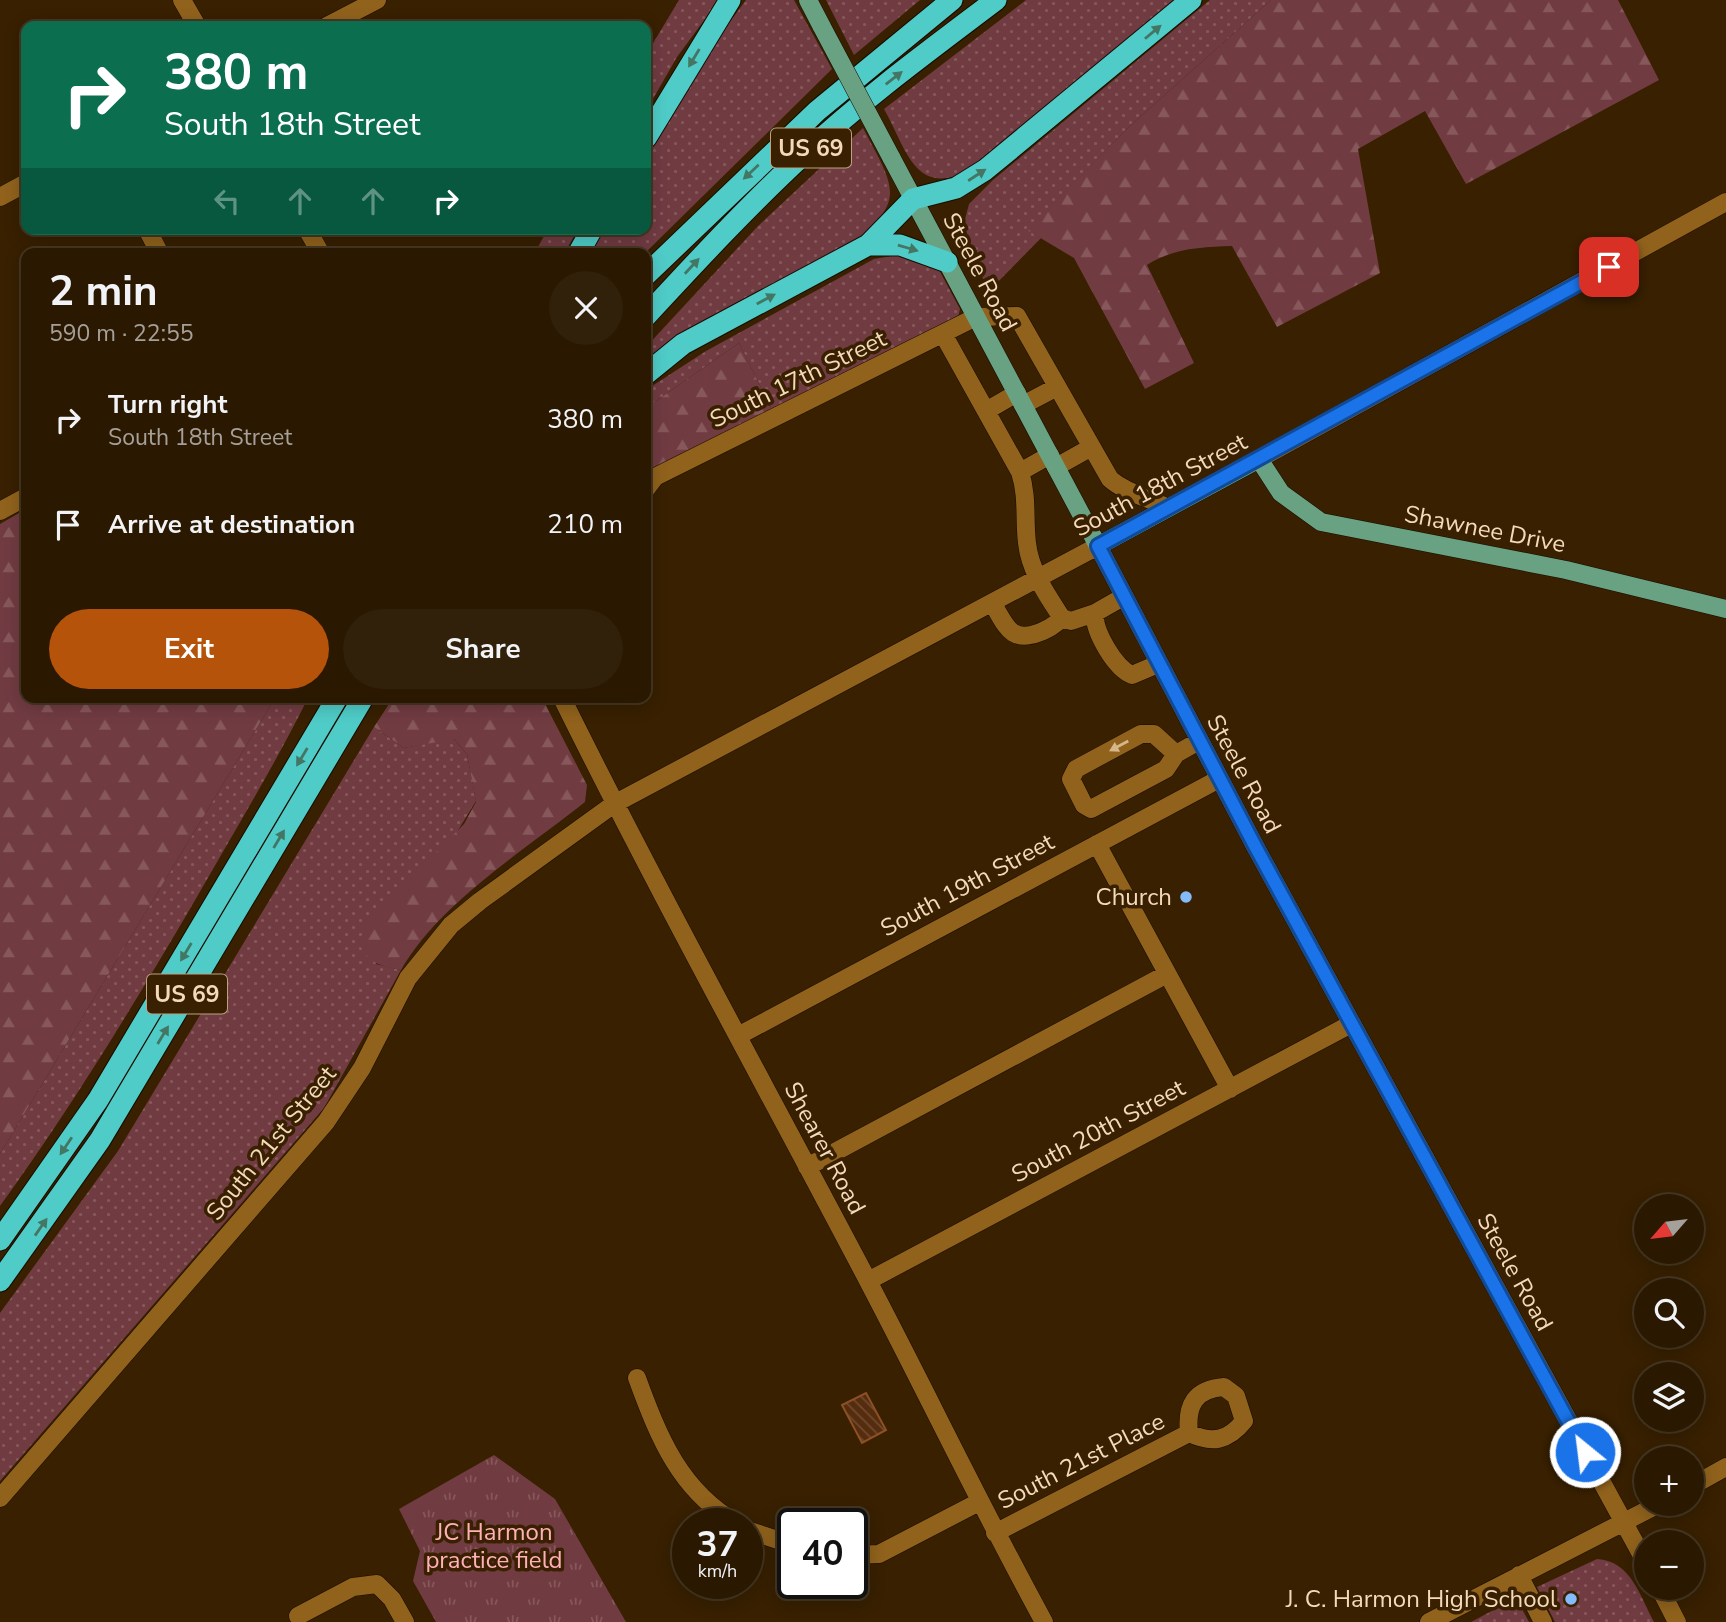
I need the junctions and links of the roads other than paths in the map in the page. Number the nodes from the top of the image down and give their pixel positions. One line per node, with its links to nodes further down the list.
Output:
1 (182, 0): 8 (street)
2 (377, 0): 9 (street)
3 (730, 0): 10 (highway, one-way to 10)
4 (808, 0): 13 (main road, Steele Road, bridge)
5 (952, 0): 17 (highway, US 69, one-way to 17)
6 (996, 0): 18 (highway, US 69, one-way to 6)
7 (1191, 0): 13 (highway, one-way to 7)
8 (194, 21)
9 (337, 21)
10 (651, 130)
11 (21, 186): 12 (street)
12 (0, 197)
13 (913, 199): 15 (highway); 16 (main road, Steele Road)
14 (1726, 202): 26 (street, South 18th Street)
15 (868, 245): 16 (highway, one-way to 16); 21 (highway, one-way to 15)
16 (947, 262): 19 (main road, Steele Road)
17 (651, 270)
18 (651, 311)
19 (976, 317): 20 (street, South 17th Street); 22 (street); 23 (main road, Steele Road)
20 (943, 334): 24 (street); 29 (street, South 17th Street)
21 (651, 370)
22 (1056, 387): 23 (street); 25 (street)
23 (1020, 399): 24 (street); 27 (main road, Steele Road)
24 (986, 411): 28 (street)
25 (1090, 447): 27 (street); 31 (street)
26 (1259, 459): 31 (main road, South 18th Street); 37 (main road, Shawnee Drive)
27 (1053, 461): 28 (street); 33 (main road, Steele Road)
28 (1020, 472): 34 (street)
29 (651, 483)
30 (21, 500): 32 (street)
31 (1168, 508): 33 (main road, South 18th Street)
32 (0, 511)
33 (1098, 546): 34 (street, South 18th Street); 35 (street, Steele Road)
34 (1037, 579): 36 (street, South 18th Street); 39 (street)
35 (1123, 597): 38 (street); 40 (street, Steele Road)
36 (992, 603): 39 (street); 47 (street, South 18th Street)
37 (1726, 609)
38 (1096, 612): 39 (street); 40 (street)
39 (1062, 618)
40 (1158, 664): 44 (street, Steele Road)
41 (334, 703): 54 (highway, US 69, one-way to 54)
42 (360, 703): 55 (highway, US 69, one-way to 42)
43 (564, 703): 47 (street, Shearer Road)
44 (1199, 741): 45 (street); 46 (street, Steele Road)
45 (1176, 754): 45 (street, one-way to 45)
46 (1219, 779): 48 (street, South 19th Street); 50 (street, Steele Road)
47 (614, 804): 51 (street, Shearer Road); 61 (street, South 21st Street)
48 (1097, 844): 49 (street); 51 (street, South 19th Street)
49 (1167, 974): 52 (street); 53 (street)
50 (1351, 1024): 52 (street, South 20th Street); 65 (street, Steele Road)
51 (737, 1036): 53 (street, Shearer Road)
52 (1230, 1089): 56 (street, South 20th Street)
53 (807, 1167): 56 (street, Shearer Road)
54 (0, 1240)
55 (0, 1281)
56 (868, 1282): 62 (street, Shearer Road)
57 (637, 1378): 63 (street)
58 (1189, 1433): 66 (street, South 21st Place)
59 (1726, 1467): 60 (street)
60 (1704, 1479)
61 (0, 1498)
62 (979, 1502): 66 (street, Shearer Road); 68 (street)
63 (710, 1508)
64 (1639, 1516): 65 (street)
65 (1625, 1524): 67 (street, Steele Road); 69 (street)
66 (995, 1533): 73 (street, Shearer Road)
67 (1634, 1541)
68 (868, 1554)
69 (1519, 1575): 74 (street); 75 (street)
70 (1665, 1600): 76 (street)
71 (298, 1616): 72 (street)
72 (405, 1622)
73 (1044, 1622)
74 (1429, 1622)
75 (1543, 1622)
76 (1677, 1622)

